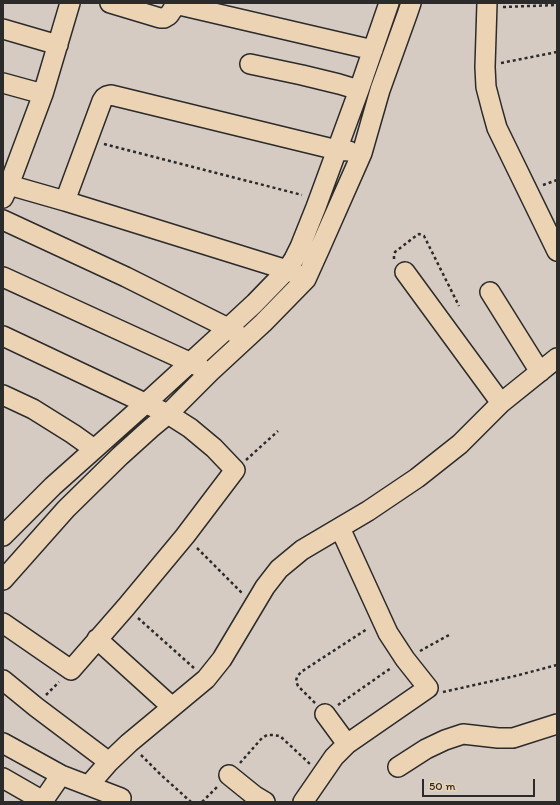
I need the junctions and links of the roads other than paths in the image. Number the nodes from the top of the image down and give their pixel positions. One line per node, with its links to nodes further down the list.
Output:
1 (70, 3): 8 (street)
2 (110, 3): 3 (street)
3 (175, 3): 9 (street)
4 (389, 3): 9 (street)
5 (411, 3): 15 (street)
6 (487, 6): 19 (street)
7 (3, 29): 8 (street)
8 (58, 44): 13 (street)
9 (373, 50): 12 (street)
10 (250, 64): 12 (street)
11 (3, 83): 13 (street)
12 (359, 90): 14 (street)
13 (43, 94): 16 (street)
14 (337, 150): 15 (street); 17 (street); 20 (street)
15 (362, 153): 23 (street)
16 (6, 192): 17 (street)
17 (65, 201): 20 (street)
18 (3, 220): 25 (street)
19 (557, 251)
20 (287, 270): 23 (street); 25 (street)
21 (405, 272): 34 (street)
22 (3, 277): 29 (street)
23 (306, 279): 27 (street)
24 (490, 292): 31 (street)
25 (228, 328): 27 (street); 29 (street)
26 (3, 336): 33 (street)
27 (245, 339): 30 (street)
28 (557, 358): 31 (street)
29 (190, 363): 30 (street); 33 (street)
30 (210, 372): 35 (street)
31 (540, 372): 34 (street)
32 (3, 395): 36 (street)
33 (146, 403): 35 (street); 36 (street)
34 (501, 403): 37 (street)
35 (168, 414): 39 (street); 41 (street)
36 (94, 449): 38 (street)
37 (340, 528): 43 (street); 47 (street)
38 (3, 536)
39 (3, 580)
40 (3, 623): 41 (street)
41 (97, 639): 43 (street)
42 (3, 680): 48 (street)
43 (172, 707): 48 (street)
44 (325, 714): 47 (street)
45 (557, 724): 49 (street)
46 (3, 743): 50 (street)
47 (347, 744): 56 (street)
48 (109, 762): 53 (street)
49 (398, 767)
50 (61, 775): 52 (street); 53 (street)
51 (229, 775): 55 (street)
52 (3, 778)
53 (89, 785): 54 (street)
54 (118, 802)
55 (265, 802)
56 (302, 802)

